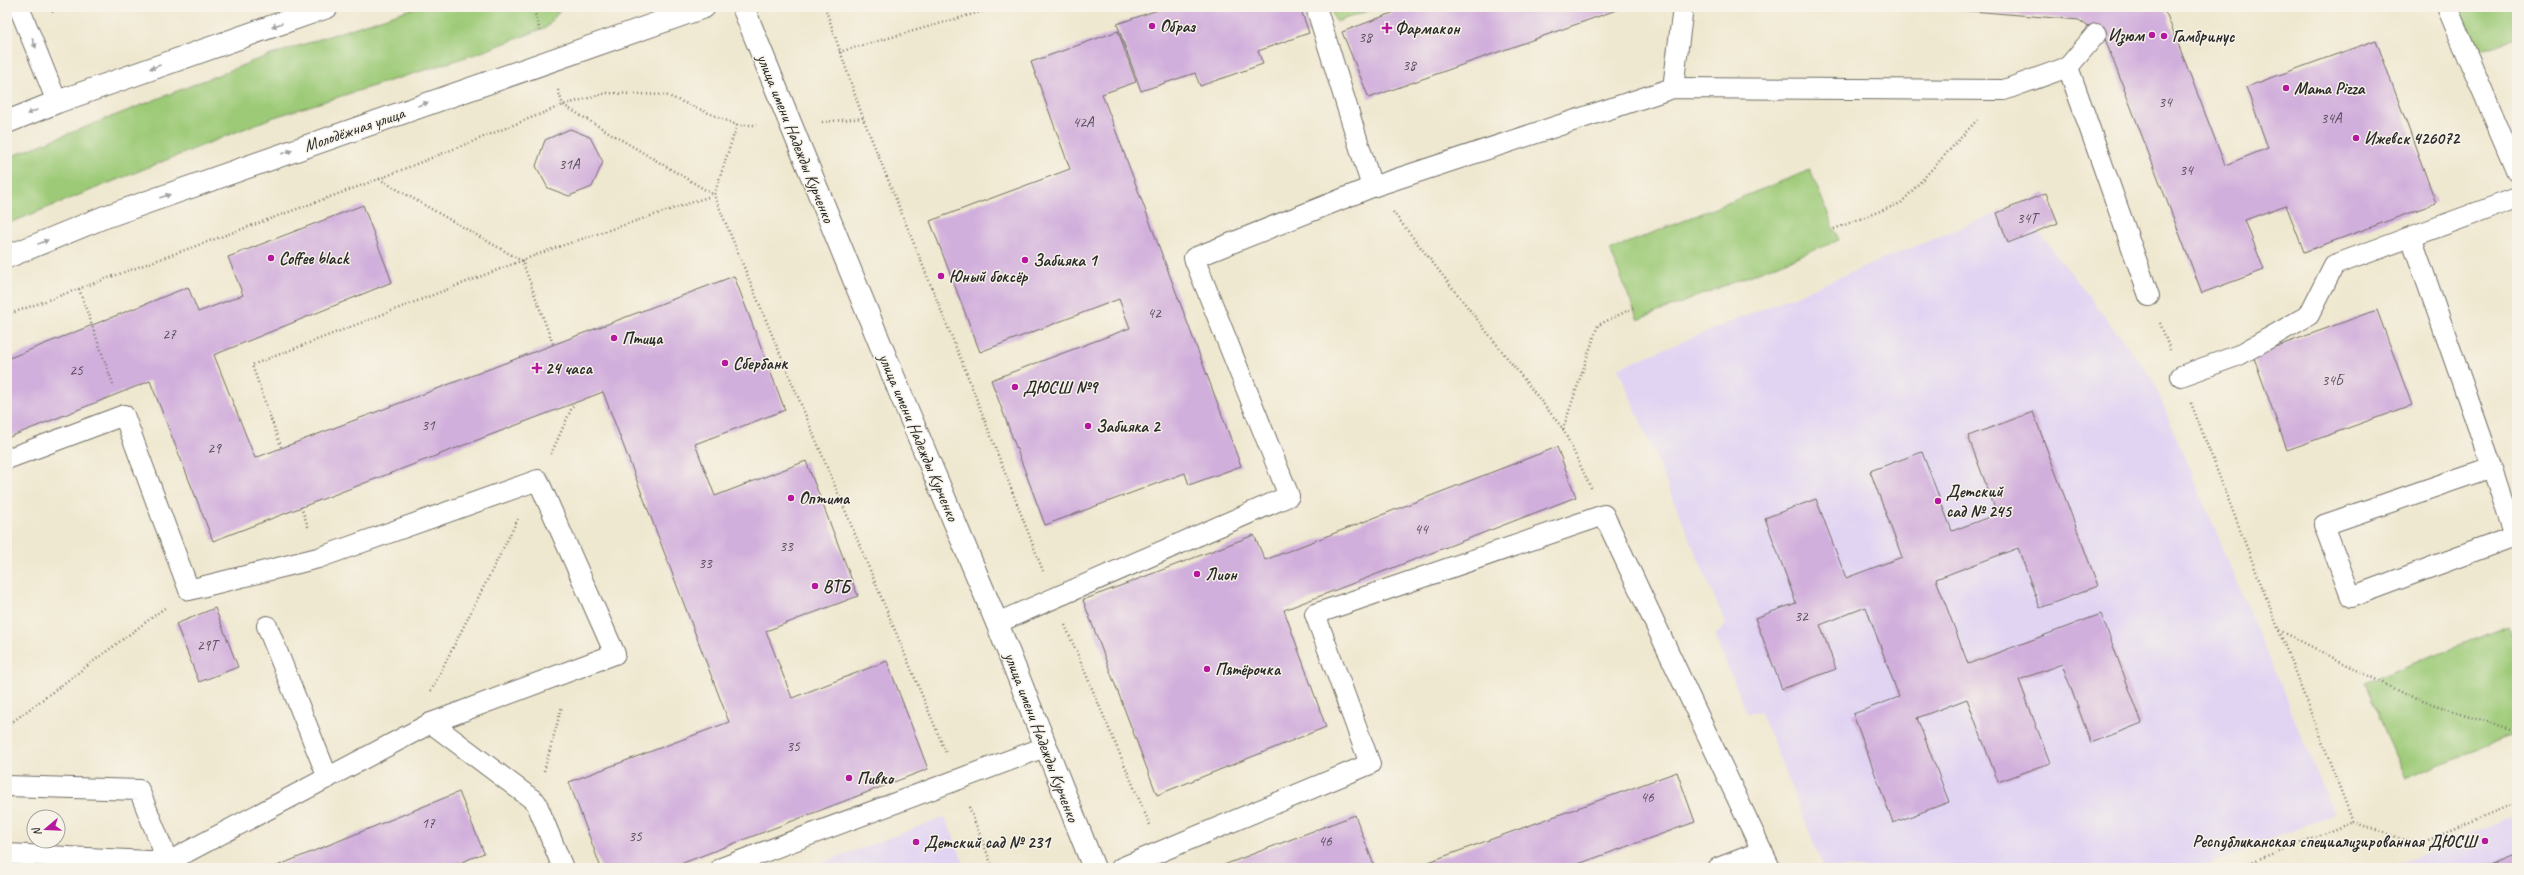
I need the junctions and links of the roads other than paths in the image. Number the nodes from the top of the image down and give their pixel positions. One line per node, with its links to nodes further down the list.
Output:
1 (19, 7): 11 (lane, one-way to 11)
2 (327, 7): 11 (main road, one-way to 11)
3 (704, 7): 17 (main road, Молодёжная улица, one-way to 3)
4 (743, 7): 22 (main road, улица имени Надежды Курченко)
5 (1316, 7): 14 (lane)
6 (1683, 7): 10 (lane)
7 (2447, 7): 13 (lane)
8 (2096, 34): 9 (lane)
9 (2068, 67): 10 (lane); 18 (lane)
10 (1674, 88): 14 (lane)
11 (56, 102): 12 (main road, one-way to 12)
12 (7, 122)
13 (2517, 172)
14 (1372, 187): 22 (lane)
15 (2517, 198): 16 (lane)
16 (2411, 237): 19 (lane); 21 (lane)
17 (7, 257)
18 (2149, 296)
19 (2181, 376)
20 (7, 459): 24 (lane)
21 (2492, 467): 21 (lane)
22 (997, 623): 25 (main road, улица имени Надежды Курченко)
23 (267, 626): 26 (lane)
24 (431, 723): 26 (lane); 31 (lane)
25 (1045, 747): 32 (lane); 33 (main road, улица имени Надежды Курченко)
26 (328, 778): 30 (lane)
27 (7, 786): 30 (lane)
28 (7, 854): 30 (lane)
29 (1766, 859): 34 (lane); 35 (lane)
30 (168, 862)
31 (563, 868)
32 (721, 868)
33 (1094, 868)
34 (1121, 868)
35 (1718, 868)

